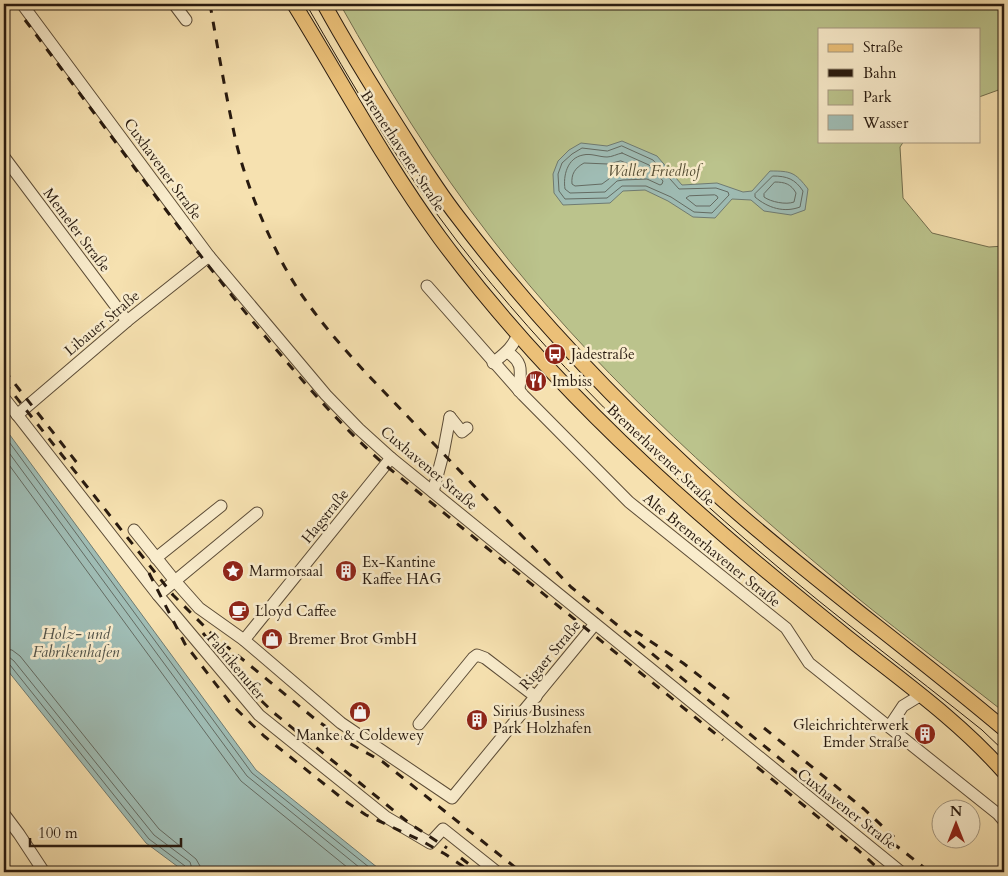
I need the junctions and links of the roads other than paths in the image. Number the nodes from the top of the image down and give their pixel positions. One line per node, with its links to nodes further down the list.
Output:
1 (22, 4): 7 (street, Cuxhavener Straße)
2 (174, 4): 5 (street)
3 (294, 4): 10 (main road, Bremerhavener Straße)
4 (324, 4): 31 (main road, Bremerhavener Straße)
5 (186, 20)
6 (4, 157): 9 (street, Memeler Straße)
7 (208, 256): 9 (street, Libauer Straße); 17 (street, Cuxhavener Straße)
8 (427, 286): 12 (street, Alte Bremerhavener Straße)
9 (127, 321): 15 (street, Libauer Straße)
10 (518, 333): 11 (street); 27 (main road, Bremerhavener Straße)
11 (507, 352): 12 (street); 13 (street)
12 (493, 363): 13 (street, Alte Bremerhavener Straße)
13 (519, 391): 30 (street, Alte Bremerhavener Straße)
14 (4, 398): 15 (street, Fabrikenufer)
15 (17, 415): 24 (street, Fabrikenufer)
16 (467, 428): 18 (street)
17 (391, 458): 18 (street, Cuxhavener Straße); 26 (street, Hagstraße)
18 (433, 492): 25 (street, Cuxhavener Straße)
19 (221, 506): 22 (street)
20 (257, 513): 23 (street)
21 (134, 530): 22 (street, Fabrikenufer)
22 (156, 558): 23 (street, Fabrikenufer)
23 (175, 581): 24 (street); 26 (street, Fabrikenufer)
24 (158, 595): 37 (street, Fabrikenufer)
25 (596, 624): 28 (street, Rigaer Straße); 38 (street, Cuxhavener Straße)
26 (244, 640): 33 (street, Fabrikenufer)
27 (921, 695): 30 (street); 32 (main road, Bremerhavener Straße)
28 (536, 697): 29 (street); 33 (street, Rigaer Straße)
29 (419, 724)
30 (889, 727): 35 (street, Alte Bremerhavener Straße)
31 (1004, 729)
32 (1004, 772)
33 (452, 798)
34 (4, 814): 36 (street)
35 (1002, 817)
36 (44, 872)
37 (497, 872)
38 (902, 872)

